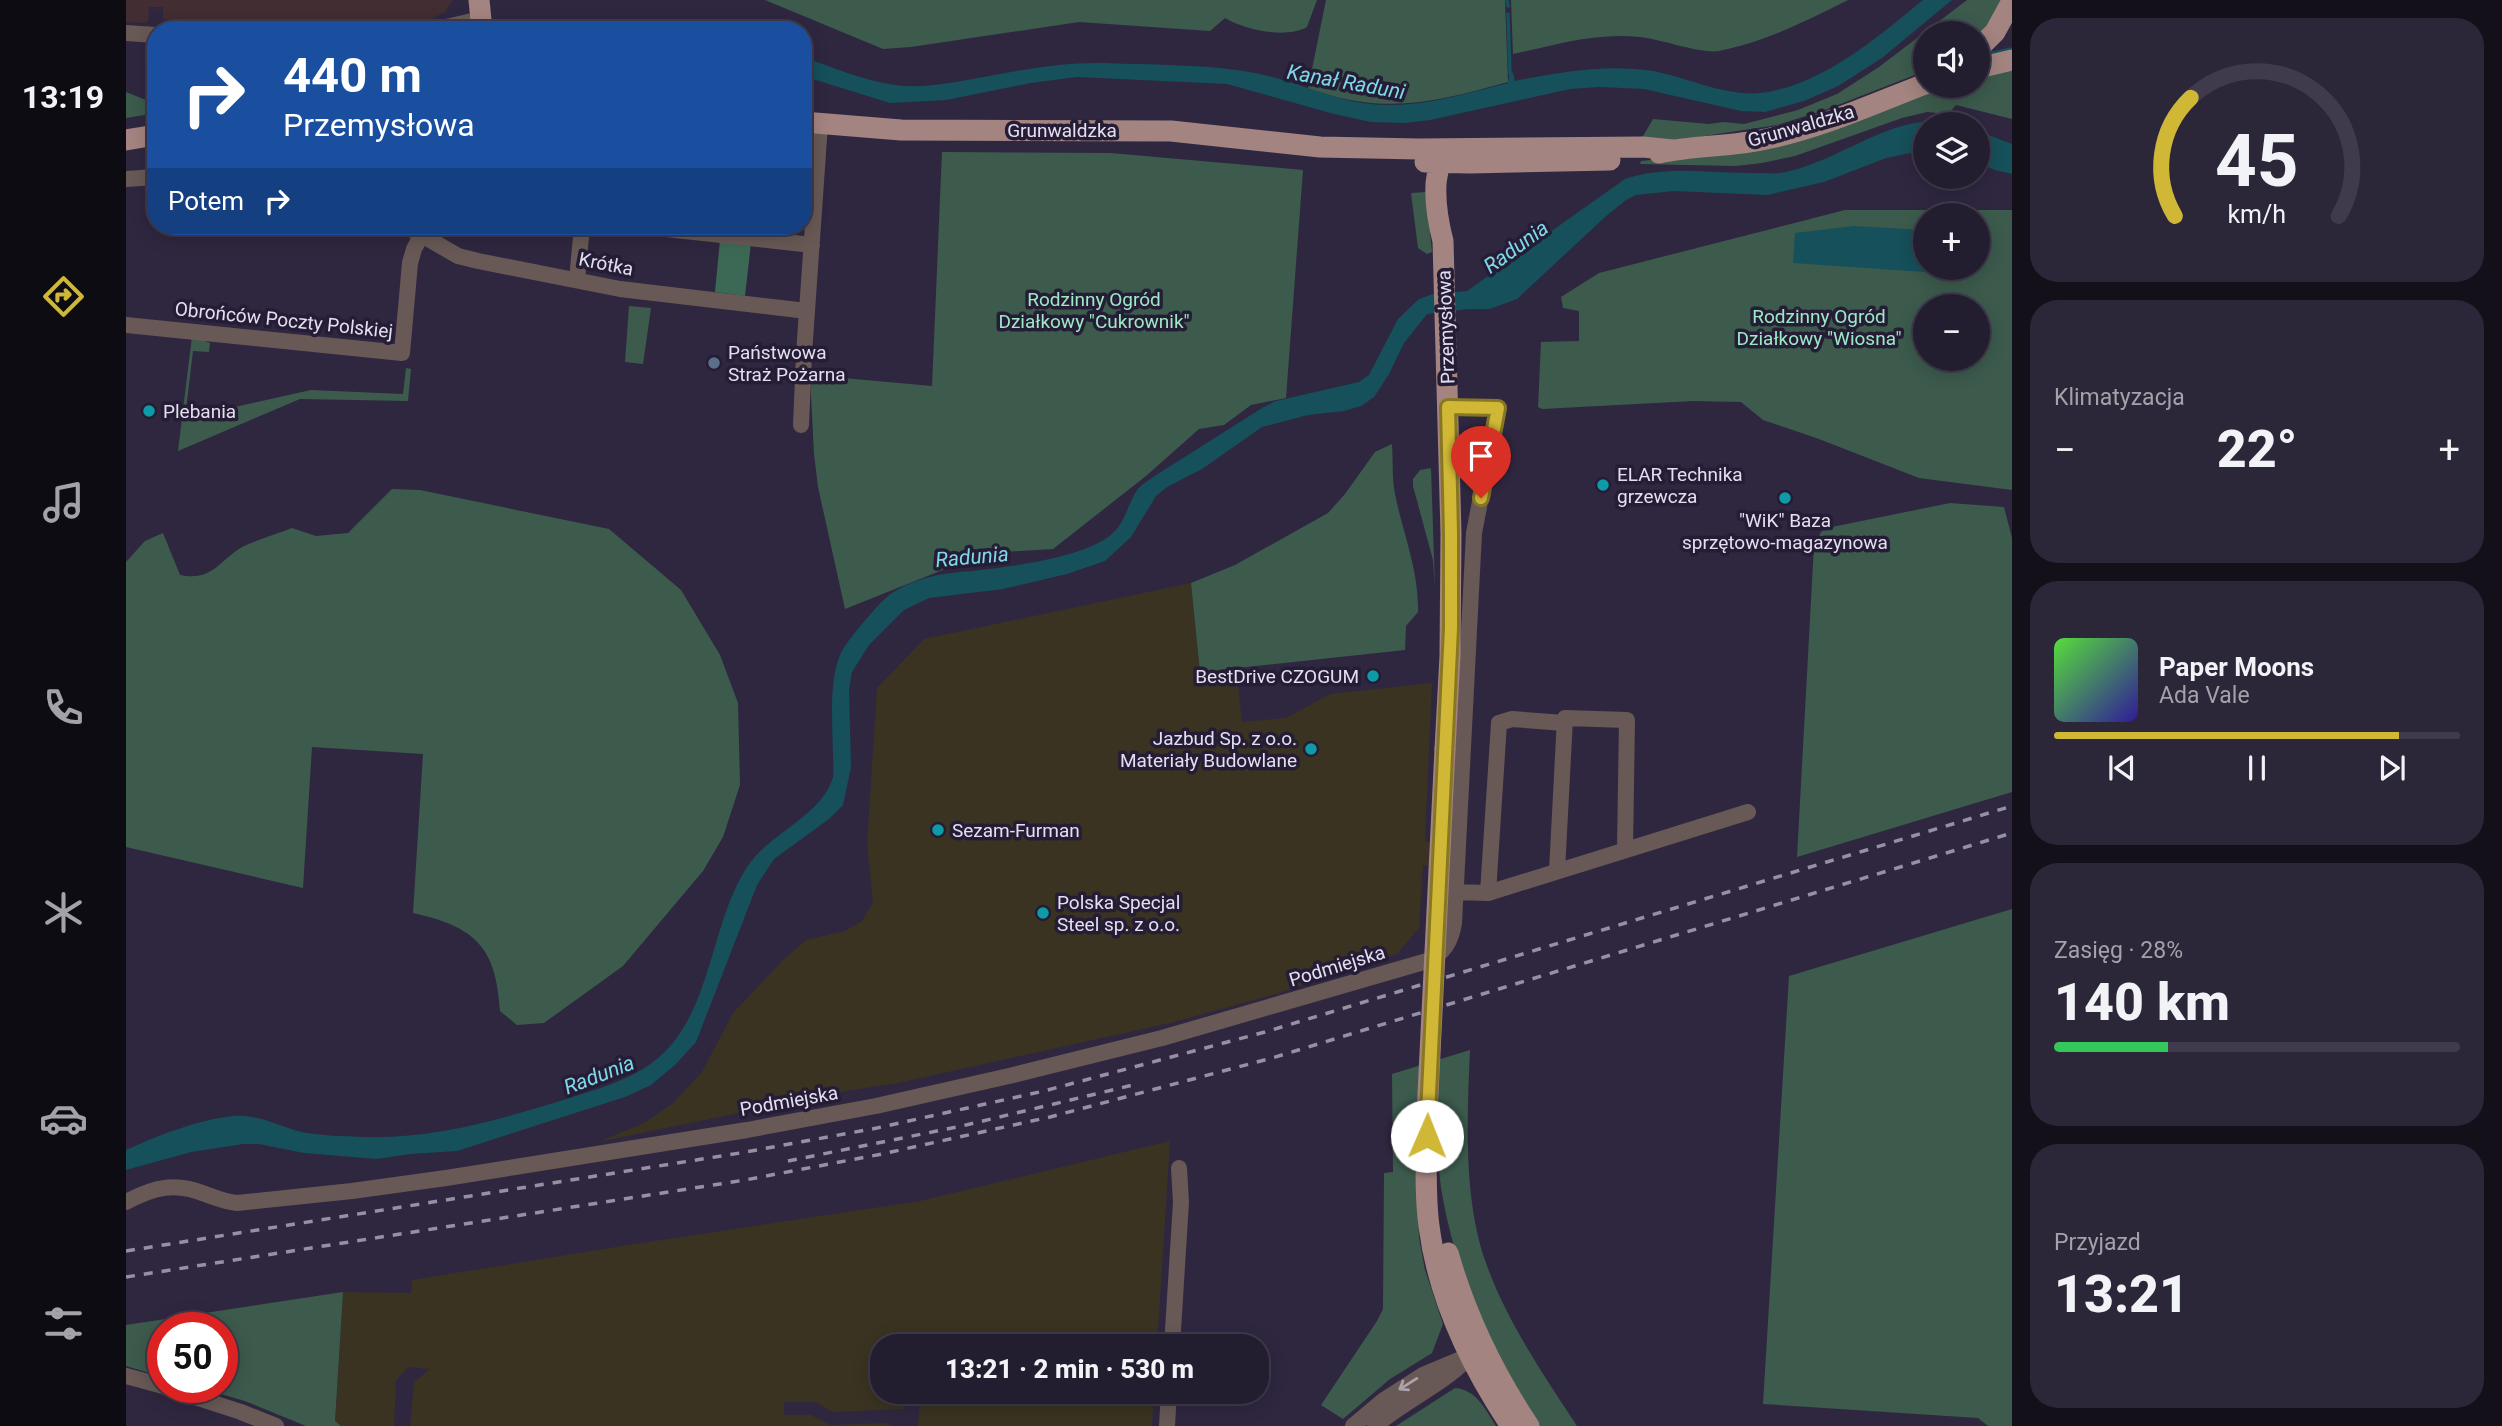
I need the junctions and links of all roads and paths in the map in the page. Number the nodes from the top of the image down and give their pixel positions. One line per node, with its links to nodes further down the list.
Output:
1 (2012, 1): 6 (main road)
2 (481, 16): 3 (street)
3 (464, 21)
4 (126, 33): 5 (street)
5 (147, 34)
6 (1990, 37)
7 (2012, 60): 8 (main road)
8 (1990, 65)
9 (1913, 89): 13 (main road, Grunwaldzka)
10 (812, 123): 14 (main road, Grunwaldzka); 20 (street)
11 (147, 136): 12 (main road)
12 (126, 139)
13 (1673, 150): 14 (main road, Grunwaldzka); 14 (main road, Grunwaldzka)
14 (1443, 164): 24 (main road, Przemysłowa)
15 (147, 178): 16 (street)
16 (126, 179)
17 (581, 235): 21 (street)
18 (721, 235): 20 (street)
19 (421, 236): 21 (street, Krótka); 23 (street, Obrońców Poczty Polskiej)
20 (812, 245): 22 (street)
21 (577, 280): 22 (street, Krótka)
22 (807, 311): 25 (street)
23 (126, 325)
24 (1448, 407): 30 (street, Przemysłowa); 36 (main road, bridge)
25 (802, 425)
26 (1564, 723): 28 (street); 29 (street); 31 (street)
27 (1748, 812): 28 (street)
28 (1625, 849): 29 (street)
29 (1557, 871): 31 (street)
30 (1455, 892): 31 (street); 32 (street, Przemysłowa)
31 (1488, 894)
32 (1446, 947): 34 (street, Podmiejska)
33 (1179, 1168): 35 (street)
34 (126, 1202)
35 (1173, 1334)
36 (1477, 1353): 44 (street, one-way to 44); 45 (street); 46 (main road); 47 (main road)
37 (126, 1376): 38 (street)
38 (147, 1382)
39 (202, 1403): 41 (street)
40 (1168, 1404): 43 (street)
41 (239, 1419): 42 (street)
42 (276, 1426)
43 (1167, 1426)
44 (1353, 1426)
45 (1375, 1426)
46 (1511, 1426)
47 (1529, 1426)

